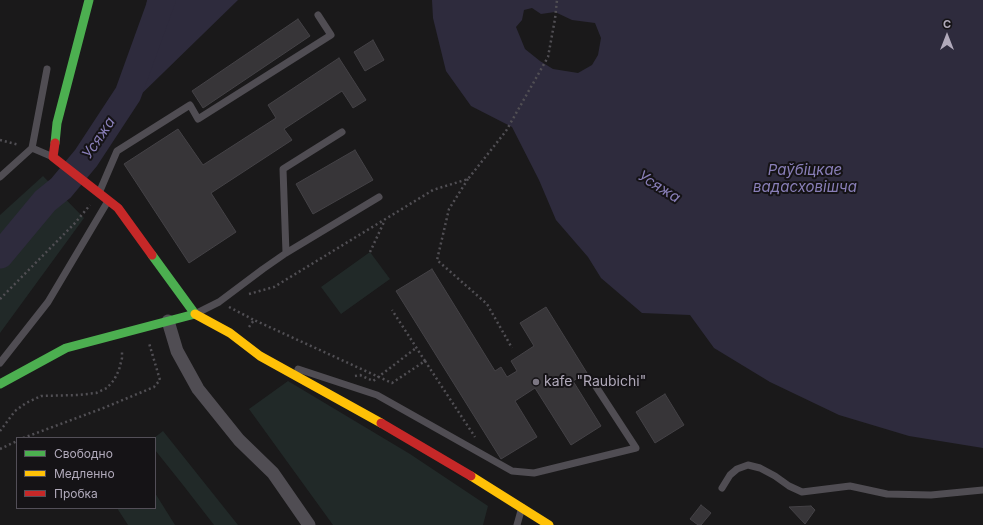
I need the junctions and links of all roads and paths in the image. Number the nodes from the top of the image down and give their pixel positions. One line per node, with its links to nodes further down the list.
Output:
1 (89, 0): 8 (street)
2 (557, 0): 10 (path)
3 (318, 15): 11 (lane)
4 (47, 69): 7 (lane)
5 (342, 132): 16 (lane)
6 (0, 140): 7 (path)
7 (32, 148): 8 (lane); 9 (lane)
8 (53, 157): 11 (street)
9 (0, 177)
10 (468, 178): 14 (path); 27 (path)
11 (96, 191): 13 (street); 18 (path)
12 (379, 197): 16 (lane)
13 (108, 201): 21 (street); 31 (lane)
14 (385, 220): 15 (path); 17 (path)
15 (370, 252)
16 (286, 253): 19 (lane)
17 (247, 295)
18 (0, 299)
19 (219, 302): 21 (lane); 22 (path)
20 (392, 310): 26 (path)
21 (195, 314): 23 (street); 29 (street)
22 (254, 320): 24 (path); 32 (path)
23 (168, 321): 34 (street); 43 (street)
24 (247, 329)
25 (149, 343): 36 (path)
26 (416, 348): 30 (path); 32 (path)
27 (512, 348)
28 (122, 350): 35 (path)
29 (260, 356): 33 (lane); 42 (street)
30 (425, 361): 32 (path); 37 (path)
31 (0, 363)
32 (379, 377)
33 (593, 382)
34 (0, 384)
35 (0, 431)
36 (26, 437)
37 (477, 440)
38 (16, 441): 39 (path)
39 (0, 449)
40 (722, 488): 41 (lane)
41 (983, 490)
42 (522, 507): 44 (lane); 45 (street)
43 (309, 525)
44 (517, 525)
45 (549, 525)

